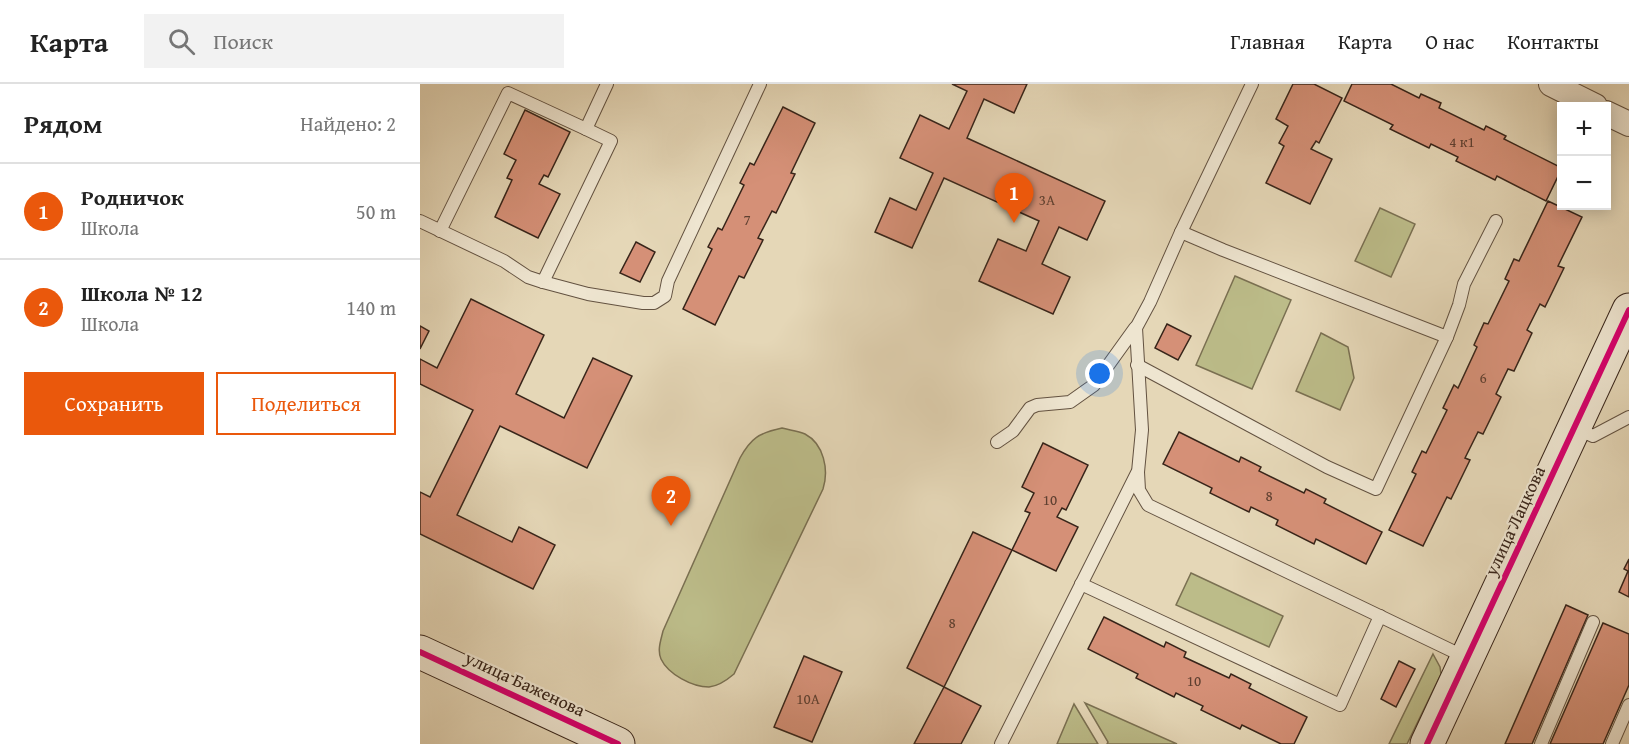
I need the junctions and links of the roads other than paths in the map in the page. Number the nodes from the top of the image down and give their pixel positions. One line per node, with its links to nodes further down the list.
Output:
1 (607, 84): 8 (lane)
2 (760, 84): 13 (lane)
3 (1252, 84): 12 (lane)
4 (1554, 85): 5 (street)
5 (1587, 102)
6 (1611, 115): 7 (street)
7 (1629, 124)
8 (586, 129): 11 (lane); 13 (lane)
9 (420, 221): 11 (lane)
10 (1496, 221): 16 (lane)
11 (440, 231): 13 (lane)
12 (1181, 232): 15 (lane); 16 (lane)
13 (543, 282)
14 (1629, 310): 19 (street, улица Лацкова)
15 (1136, 328): 17 (lane); 20 (lane)
16 (1447, 337): 17 (lane)
17 (1137, 365): 21 (lane)
18 (1629, 417): 19 (lane)
19 (1574, 427): 26 (street, улица Лацкова)
20 (998, 442)
21 (1138, 472): 22 (lane); 23 (lane)
22 (1081, 584): 23 (lane); 29 (lane)
23 (1380, 616): 26 (lane)
24 (1593, 622): 31 (lane)
25 (420, 651): 28 (street, улица Баженова)
26 (1467, 658): 30 (street, улица Лацкова)
27 (1629, 705): 32 (lane)
28 (618, 744)
29 (1001, 744)
30 (1427, 744)
31 (1541, 744)
32 (1612, 744)

